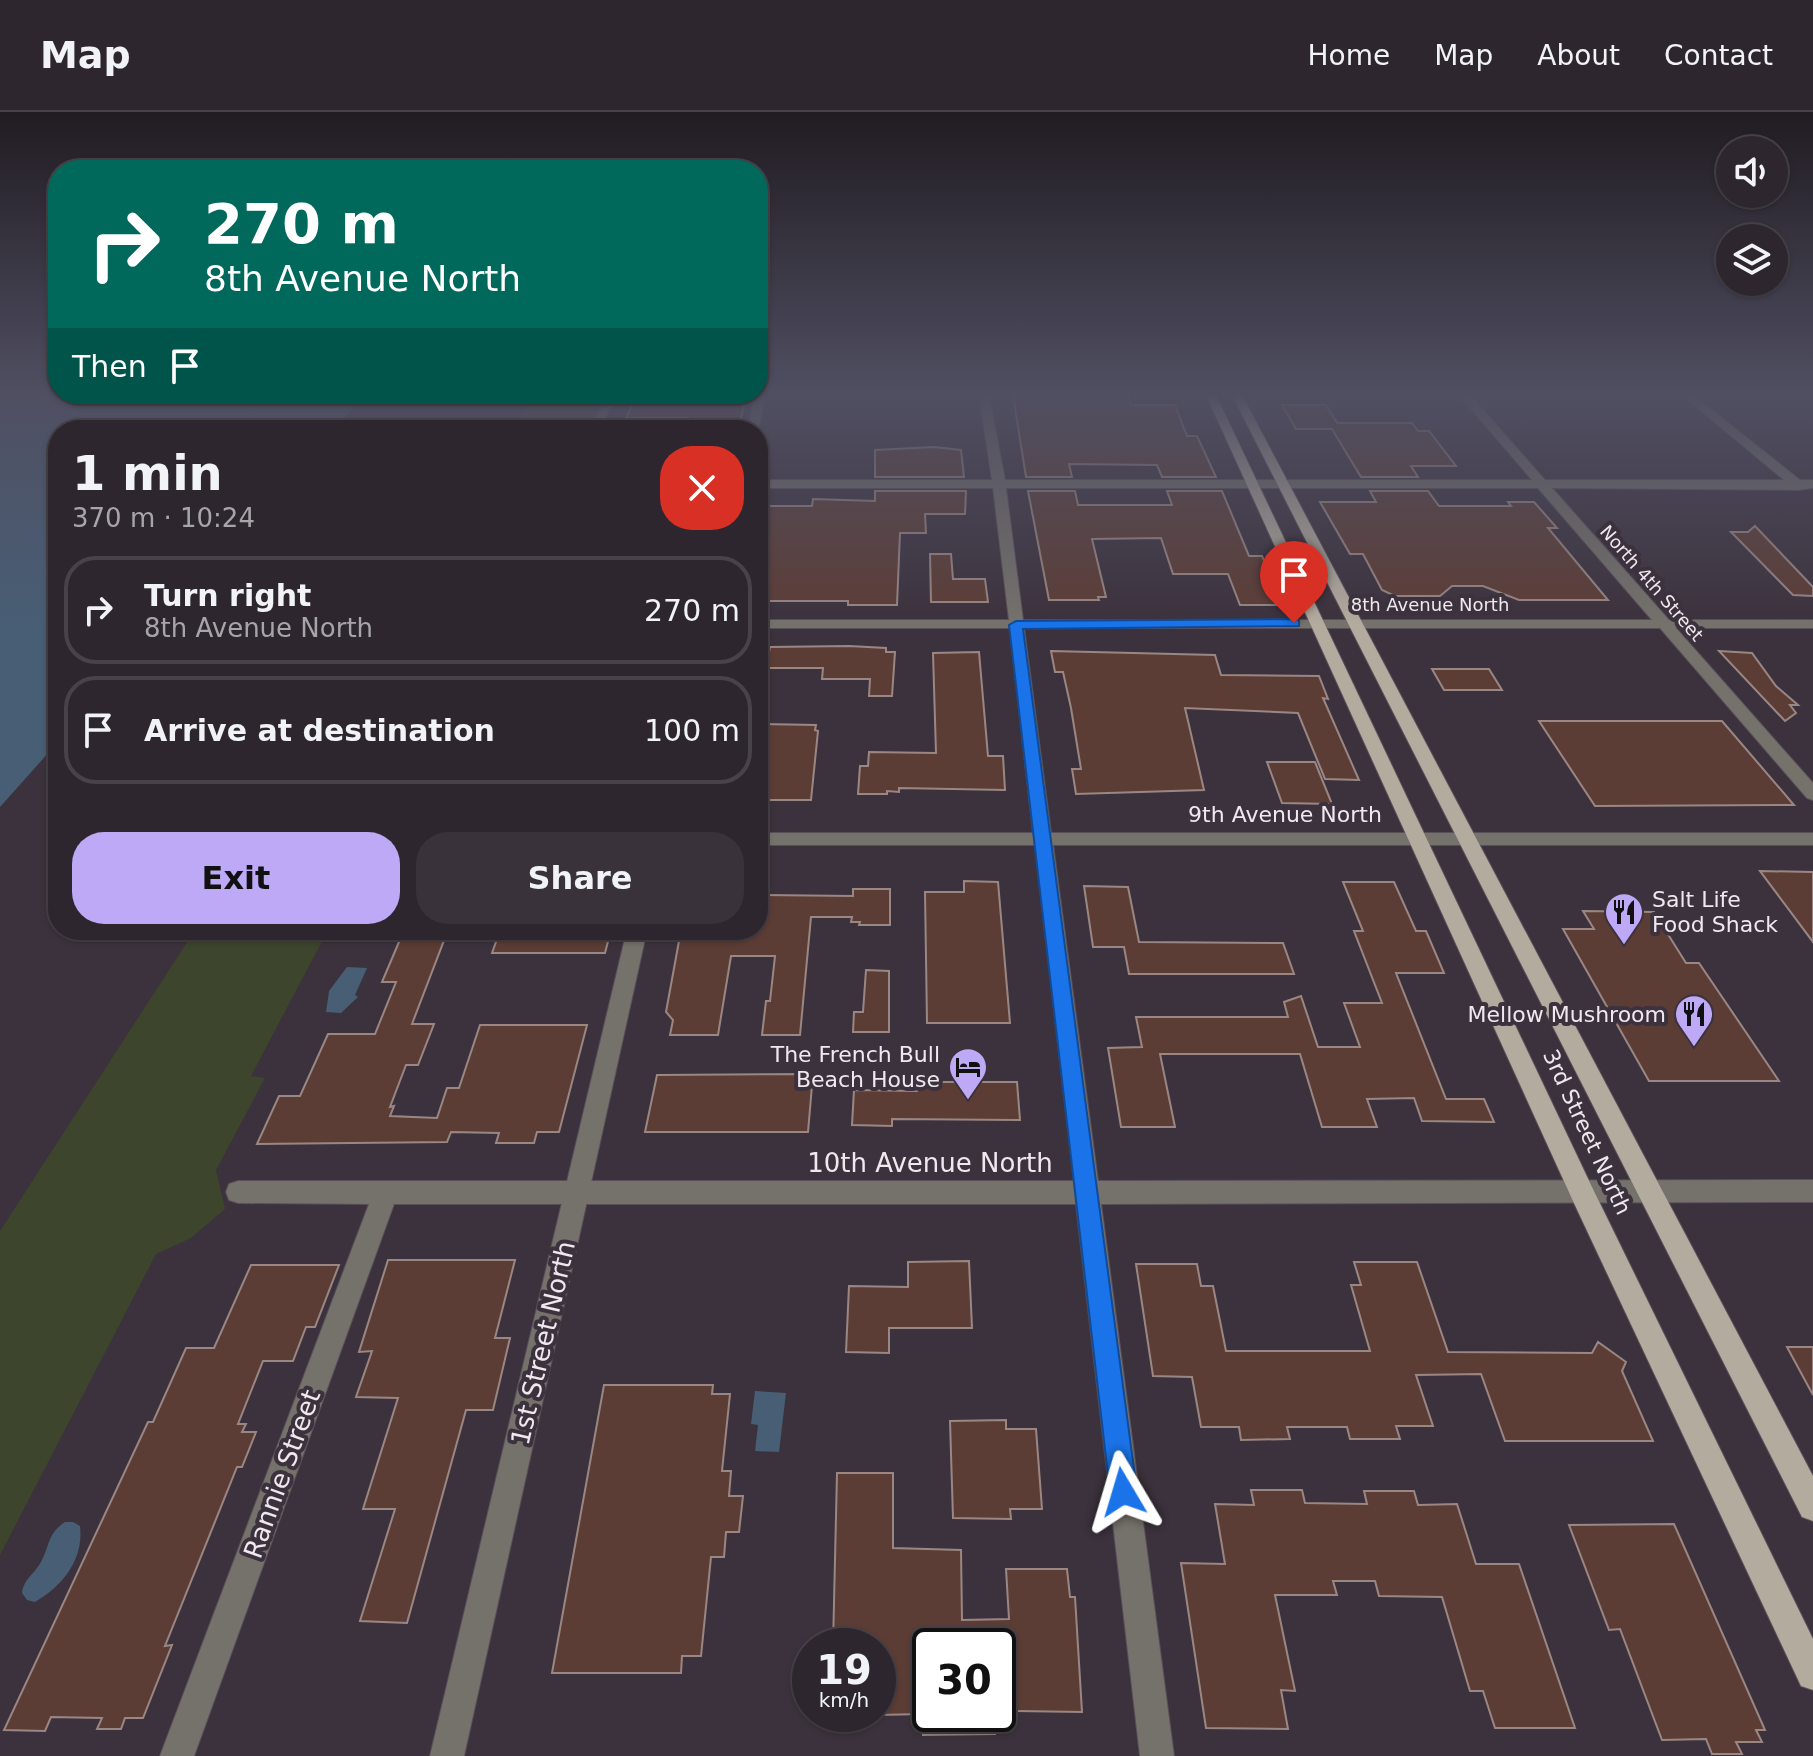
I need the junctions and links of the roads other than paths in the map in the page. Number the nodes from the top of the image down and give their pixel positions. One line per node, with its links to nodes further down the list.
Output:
1 (997, 472): 7 (street)
2 (1246, 472): 8 (main road, 3rd Street North)
3 (1277, 472): 9 (main road, 3rd Street North)
4 (1531, 472): 10 (street, North 4th Street)
5 (1782, 472): 11 (street)
6 (768, 484): 7 (street)
7 (999, 484): 8 (street); 18 (street)
8 (1252, 484): 9 (street); 14 (main road, 3rd Street North)
9 (1283, 484): 10 (street); 19 (main road, 3rd Street North)
10 (1542, 484): 11 (street); 16 (street, North 4th Street)
11 (1797, 484): 12 (street); 13 (street)
12 (1813, 484)
13 (1813, 497)
14 (1318, 623): 18 (street, 8th Avenue North); 19 (street, 8th Avenue North); 21 (main road, 3rd Street North)
15 (768, 624): 18 (street, 8th Avenue North)
16 (1663, 624): 17 (street, 8th Avenue North); 19 (street, 8th Avenue North); 20 (street, North 4th Street)
17 (1813, 624)
18 (1016, 625): 24 (street)
19 (1357, 625): 22 (main road, 3rd Street North)
20 (1813, 794)
21 (1420, 838): 22 (street, 9th Avenue North); 24 (street, 9th Avenue North); 32 (main road, 3rd Street North)
22 (1466, 838): 25 (street, 9th Avenue North); 27 (main road, 3rd Street North)
23 (768, 839): 24 (street, 9th Avenue North)
24 (1043, 839): 31 (street)
25 (1813, 839)
26 (635, 940): 33 (street, 1st Street North)
27 (1646, 1189): 28 (street, 10th Avenue North); 32 (street, 10th Avenue North); 34 (main road, 3rd Street North)
28 (1813, 1191)
29 (238, 1192): 30 (street, 10th Avenue North)
30 (386, 1192): 33 (street, 10th Avenue North); 36 (street, Rannie Street)
31 (1086, 1192): 32 (street, 10th Avenue North); 33 (street, 10th Avenue North); 38 (street)
32 (1582, 1193): 35 (main road, 3rd Street North)
33 (577, 1194): 37 (street, 1st Street North)
34 (1813, 1506)
35 (1813, 1674)
36 (177, 1756)
37 (447, 1756)
38 (1157, 1756)

